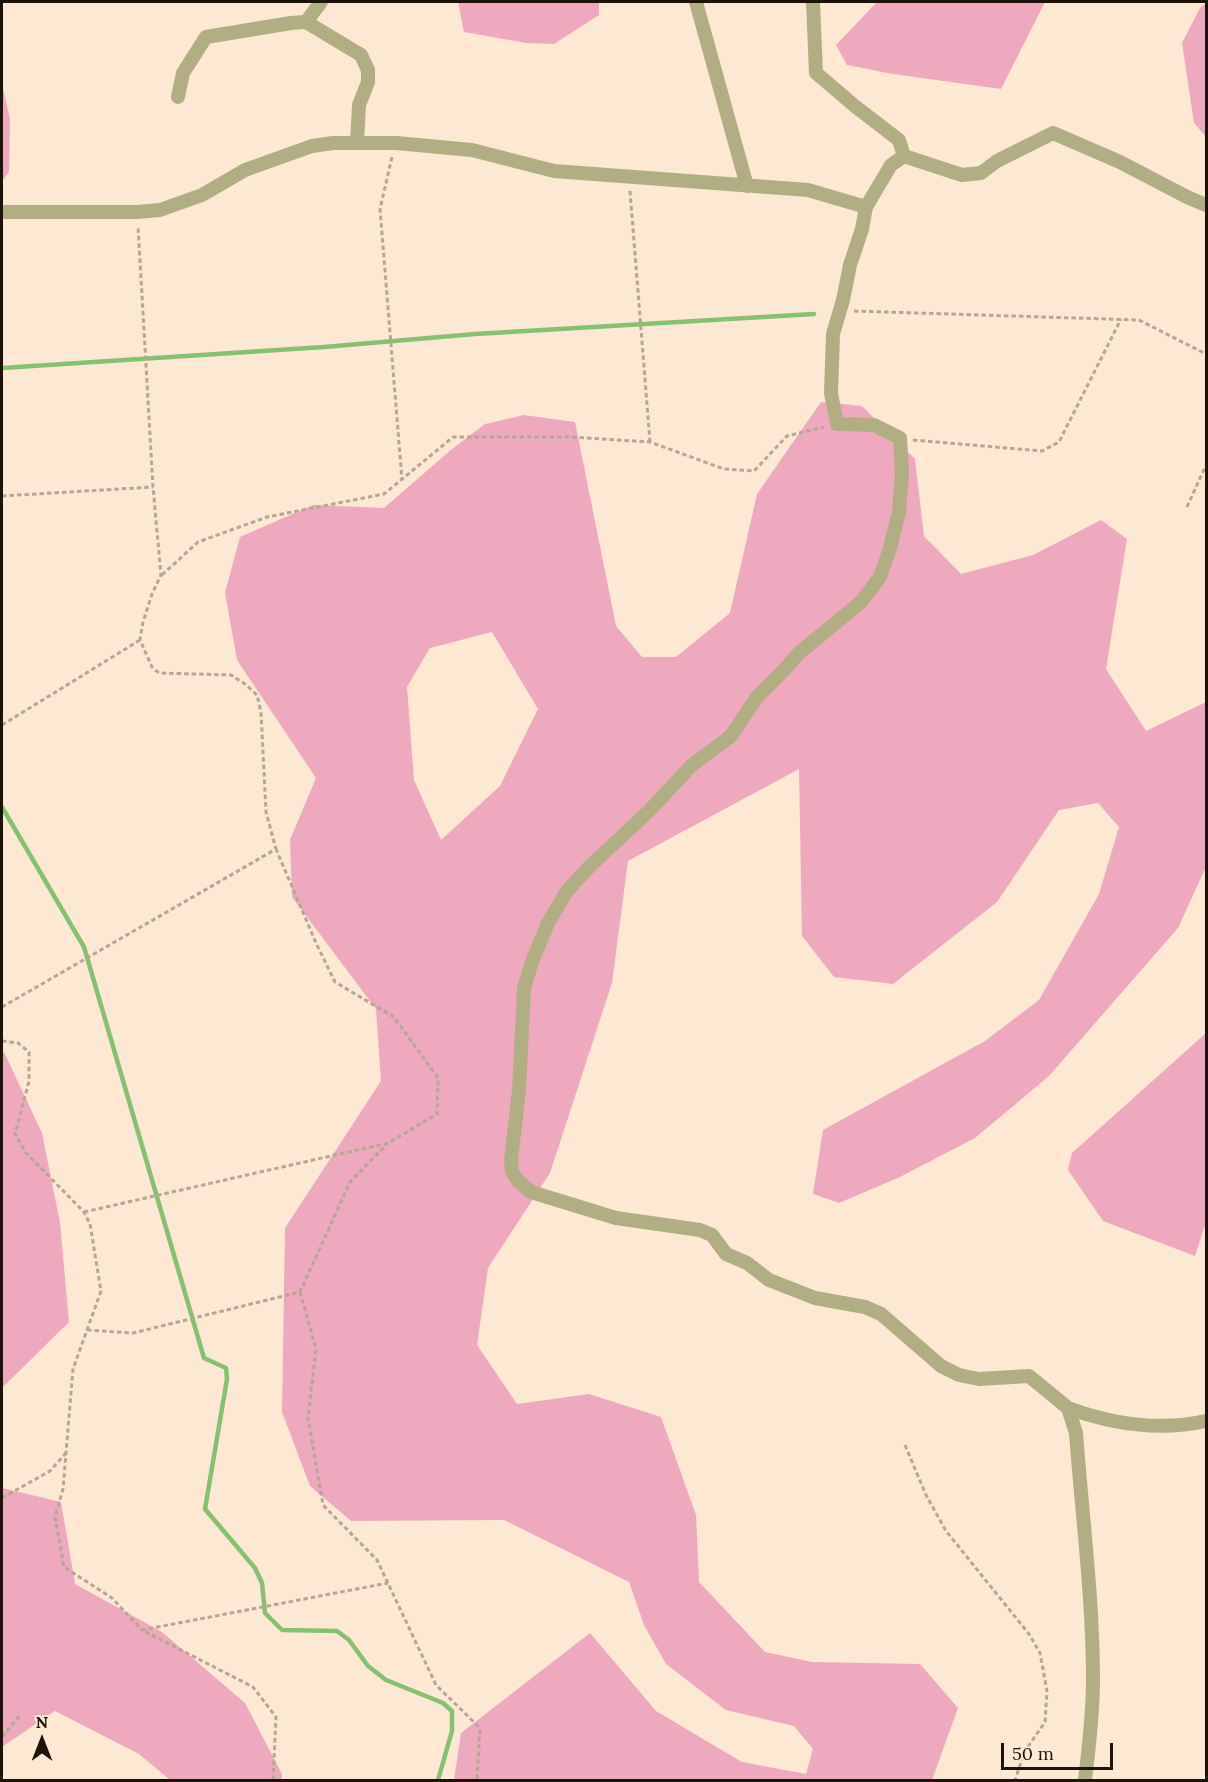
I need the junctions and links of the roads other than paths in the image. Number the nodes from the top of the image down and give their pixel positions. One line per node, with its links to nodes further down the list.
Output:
1 (321, 2): 4 (street)
2 (696, 2): 8 (street)
3 (813, 2): 7 (street)
4 (306, 22): 5 (street); 6 (street)
5 (178, 97)
6 (357, 143): 8 (street); 11 (street)
7 (904, 156): 9 (street); 10 (street)
8 (747, 186): 10 (street)
9 (1206, 205)
10 (866, 207): 12 (street)
11 (2, 212)
12 (1068, 1408): 13 (street); 14 (street)
13 (1206, 1421)
14 (1085, 1780)

